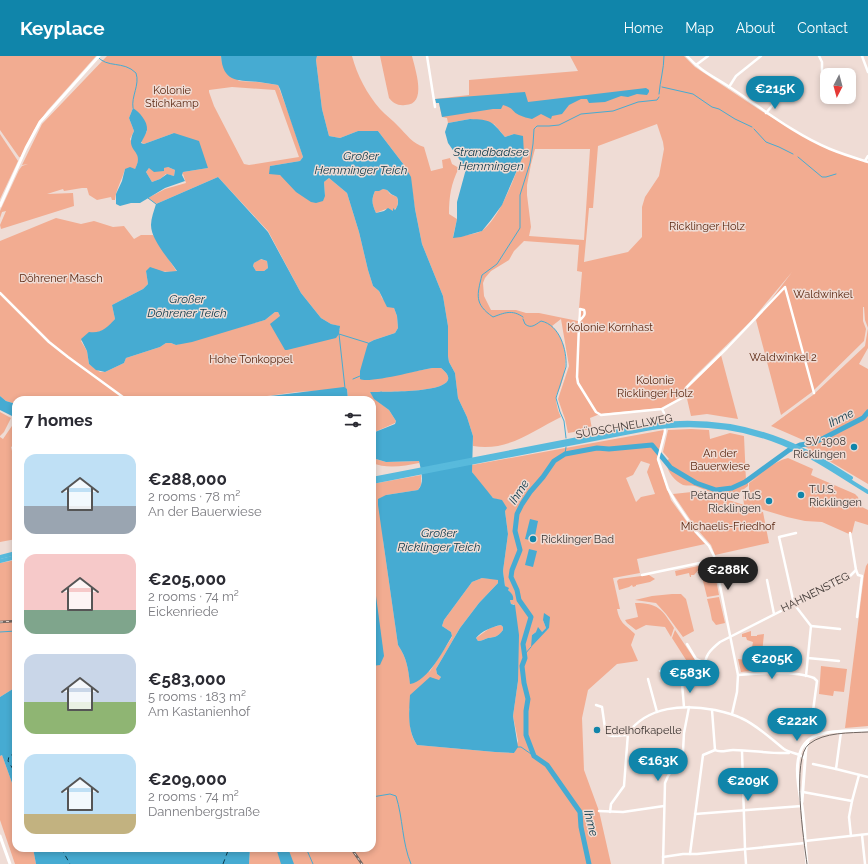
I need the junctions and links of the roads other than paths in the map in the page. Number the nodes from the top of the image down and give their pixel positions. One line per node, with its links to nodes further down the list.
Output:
1 (99, 56): 19 (street)
2 (427, 56): 15 (street)
3 (687, 56): 10 (street)
4 (708, 56): 10 (street)
5 (761, 56): 14 (street)
6 (820, 56): 11 (street)
7 (862, 56): 9 (street)
8 (868, 62): 9 (street)
9 (864, 63): 12 (street)
10 (696, 65): 14 (street)
11 (822, 68)
12 (868, 72)
13 (794, 78): 16 (street)
14 (729, 87): 16 (street)
15 (435, 107)
16 (766, 113): 18 (street)
17 (868, 156): 18 (street)
18 (866, 161)
19 (0, 206)
20 (0, 293): 23 (street)
21 (580, 320): 24 (street)
22 (814, 393): 24 (street)
23 (122, 396)
24 (662, 409): 35 (street)
25 (803, 451): 26 (highway, SÜDSCHNELLWEG); 29 (highway, SÜDSCHNELLWEG); 30 (highway, SÜDSCHNELLWEG)
26 (402, 475): 27 (highway, SÜDSCHNELLWEG); 28 (highway, SÜDSCHNELLWEG)
27 (376, 478)
28 (376, 481)
29 (868, 489)
30 (868, 492)
31 (796, 533): 41 (street)
32 (850, 533): 37 (street)
33 (12, 556): 34 (highway)
34 (0, 559)
35 (714, 560): 38 (street); 39 (street)
36 (748, 565): 38 (street)
37 (856, 570): 41 (street, HAHNENSTEG); 43 (street)
38 (717, 572): 46 (street)
39 (642, 575)
40 (767, 580): 42 (street, HAHNENSTEG)
41 (794, 604): 42 (street, HAHNENSTEG); 44 (street)
42 (774, 614): 46 (street, HAHNENSTEG)
43 (857, 617)
44 (811, 626): 45 (street); 48 (street)
45 (840, 629)
46 (730, 636): 51 (street, HAHNENSTEG); 54 (street)
47 (687, 644): 51 (street)
48 (808, 658): 50 (street); 55 (street)
49 (671, 661): 53 (street)
50 (839, 661)
51 (704, 663): 52 (street)
52 (705, 669)
53 (660, 671)
54 (738, 675): 55 (street); 63 (street)
55 (806, 676): 64 (street)
56 (648, 679): 62 (street)
57 (682, 683): 59 (street)
58 (596, 705): 67 (street)
59 (684, 707): 60 (street); 62 (street)
60 (689, 707): 61 (street); 81 (street)
61 (712, 710): 63 (street); 70 (street)
62 (657, 712): 67 (street)
63 (732, 714): 72 (street)
64 (811, 714)
65 (868, 730): 66 (street)
66 (841, 732): 68 (street); 76 (street)
67 (628, 735): 85 (street)
68 (810, 739): 69 (street); 73 (street)
69 (806, 749): 73 (street); 74 (street)
70 (715, 750): 71 (street); 86 (street)
71 (742, 751): 72 (street); 83 (street)
72 (789, 753): 73 (street)
73 (799, 757): 74 (street); 82 (street)
74 (806, 759): 79 (street)
75 (812, 764): 76 (street)
76 (836, 769): 77 (street)
77 (858, 775): 78 (street); 80 (street)
78 (868, 777)
79 (803, 792): 80 (street); 82 (street)
80 (852, 801): 90 (street)
81 (664, 806): 85 (street); 94 (street)
82 (802, 806): 83 (street); 91 (street)
83 (744, 810): 86 (street); 92 (street)
84 (599, 811): 85 (street)
85 (610, 812)
86 (695, 814): 93 (street)
87 (868, 834): 88 (street)
88 (862, 835): 90 (street); 99 (street)
89 (0, 836): 95 (street)
90 (851, 836): 91 (street)
91 (805, 842): 92 (street); 98 (street)
92 (745, 849): 93 (street); 97 (street)
93 (690, 854): 94 (street)
94 (663, 857): 96 (street)
95 (10, 864)
96 (663, 864)
97 (746, 864)
98 (807, 864)
99 (865, 864)

